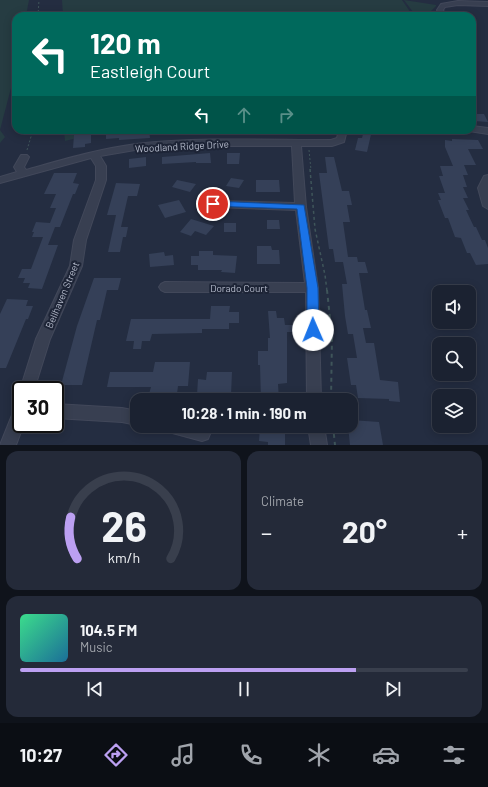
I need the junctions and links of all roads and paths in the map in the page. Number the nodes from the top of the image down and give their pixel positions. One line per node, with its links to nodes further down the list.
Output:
1 (39, 0): 3 (path)
2 (488, 4): 4 (street)
3 (38, 12)
4 (441, 12)
5 (476, 129): 6 (street)
6 (488, 131)
7 (31, 134): 12 (path)
8 (342, 134): 9 (street, Woodland Ridge Drive)
9 (296, 143): 11 (street, Woodland Ridge Drive); 18 (street)
10 (312, 148): 23 (path)
11 (94, 154): 13 (street, Woodland Ridge Drive); 21 (street, Bellhaven Street)
12 (24, 157): 13 (street)
13 (23, 174): 15 (street, Woodland Ridge Drive)
14 (488, 178): 17 (street)
15 (0, 180)
16 (213, 204): 18 (street)
17 (488, 206)
18 (301, 207): 20 (street)
19 (165, 287): 20 (street, Dorado Court)
20 (312, 288): 22 (street)
21 (30, 381)
22 (314, 393)
23 (331, 393)
24 (64, 412): 25 (street)
25 (130, 417)
26 (12, 433): 31 (street)
27 (198, 433): 30 (street)
28 (317, 433): 32 (street)
29 (334, 433): 33 (path)
30 (202, 434)
31 (8, 445)
32 (320, 445)
33 (335, 445)

